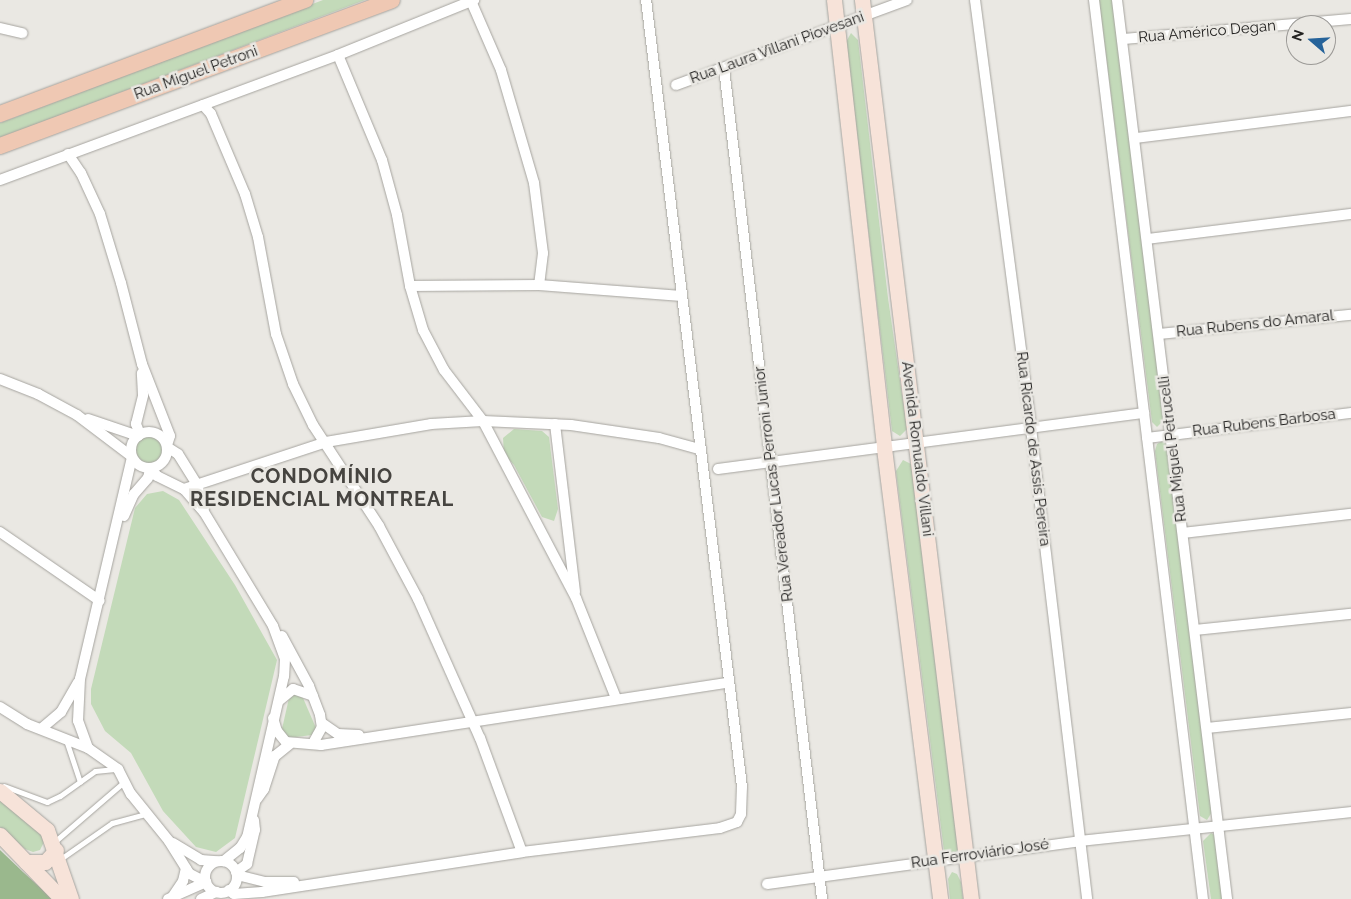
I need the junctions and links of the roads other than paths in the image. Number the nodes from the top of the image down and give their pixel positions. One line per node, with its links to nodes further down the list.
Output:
1 (305, 0): 22 (main road, Rua Miguel Petroni)
2 (392, 0): 24 (main road, Rua Miguel Petroni)
3 (472, 0): 17 (street); 29 (street)
4 (646, 0): 31 (street)
5 (834, 0): 13 (street, Avenida Romualdo Villani)
6 (862, 0): 11 (street, Avenida Romualdo Villani)
7 (907, 0): 11 (street, Rua Laura Villani Piovesani)
8 (975, 0): 41 (street, Rua Ricardo de Assis Pereira)
9 (1094, 0): 36 (street, Rua Miguel Petrucelli)
10 (1117, 0): 16 (street, Rua Miguel Petrucelli)
11 (864, 16): 13 (street, Rua Laura Villani Piovesani); 46 (street, Avenida Romualdo Villani)
12 (1351, 19): 16 (street, Rua Américo Degan)
13 (837, 27): 18 (street, Rua Laura Villani Piovesani); 48 (street, Avenida Romualdo Villani)
14 (0, 28): 15 (street)
15 (22, 33)
16 (1123, 39): 23 (street, Rua Miguel Petrucelli)
17 (338, 55): 20 (street); 30 (street)
18 (724, 68): 19 (street, Rua Laura Villani Piovesani); 51 (street, Rua Vereador Lucas Perroni Junior)
19 (676, 85)
20 (203, 105): 25 (street); 45 (street)
21 (1351, 111): 23 (street)
22 (0, 114)
23 (1136, 138): 28 (street, Rua Miguel Petrucelli)
24 (0, 146)
25 (68, 154): 26 (street); 34 (street)
26 (0, 180)
27 (1351, 214): 28 (street)
28 (1147, 238): 33 (street, Rua Miguel Petrucelli)
29 (539, 285): 30 (street); 31 (street)
30 (410, 286): 39 (street)
31 (682, 296): 49 (street)
32 (1351, 315): 33 (street, Rua Rubens do Amaral)
33 (1159, 334): 42 (street, Rua Miguel Petrucelli)
34 (142, 364): 43 (street); 47 (street)
35 (0, 380): 38 (street)
36 (1144, 413): 41 (street); 44 (street, Rua Miguel Petrucelli)
37 (1351, 413): 42 (street, Rua Rubens Barbosa)
38 (77, 416): 43 (street); 50 (street)
39 (483, 421): 40 (street); 45 (street); 61 (street)
40 (555, 424): 49 (street); 61 (street)
41 (1031, 428): 46 (street); 95 (street, Rua Ricardo de Assis Pereira)
42 (1171, 434): 44 (street, Rua Rubens Barbosa); 59 (street, Rua Miguel Petrucelli)
43 (139, 435): 47 (street); 50 (street)
44 (1147, 438): 93 (street, Rua Miguel Petrucelli)
45 (326, 442): 54 (street); 75 (street)
46 (917, 443): 48 (street); 99 (street, Avenida Romualdo Villani)
47 (167, 446): 52 (street); 54 (street)
48 (884, 448): 51 (street); 101 (street, Avenida Romualdo Villani)
49 (700, 449): 67 (street)
50 (132, 457): 52 (street); 60 (street)
51 (772, 460): 53 (street); 105 (street, Rua Vereador Lucas Perroni Junior)
52 (150, 469): 55 (street); 60 (street)
53 (718, 469)
54 (197, 484): 55 (street); 56 (street)
55 (184, 489): 56 (street)
56 (204, 512): 64 (street)
57 (1351, 514): 59 (street)
58 (0, 532): 62 (street)
59 (1182, 533): 65 (street, Rua Miguel Petrucelli)
60 (116, 535): 62 (street)
61 (576, 598): 69 (street)
62 (100, 601): 66 (street)
63 (1351, 614): 65 (street)
64 (273, 626): 68 (street); 70 (street)
65 (1195, 630): 77 (street, Rua Miguel Petrucelli)
66 (80, 680): 76 (street); 82 (street)
67 (728, 683): 69 (street); 98 (street)
68 (313, 696): 70 (street); 74 (street)
69 (616, 698): 75 (street)
70 (277, 703): 73 (street)
71 (0, 707): 76 (street)
72 (1351, 713): 77 (street)
73 (273, 718): 81 (street); 88 (street)
74 (322, 723): 78 (street); 80 (street)
75 (473, 723): 78 (street); 98 (street)
76 (42, 728): 79 (street)
77 (1207, 728): 92 (street, Rua Miguel Petrucelli)
78 (375, 736): 80 (street)
79 (65, 737): 82 (street); 85 (lane)
80 (314, 743): 81 (street)
81 (290, 744): 88 (street)
82 (88, 748): 83 (street)
83 (118, 769): 84 (street); 85 (lane)
84 (125, 781): 90 (street); 97 (lane)
85 (80, 782): 86 (lane)
86 (0, 784)
87 (0, 791): 97 (street)
88 (256, 799): 91 (street)
89 (1351, 812): 92 (street, Rua Ferroviário José)
90 (146, 814): 96 (street); 97 (lane)
91 (252, 818): 100 (street); 104 (street)
92 (1218, 827): 93 (street, Rua Ferroviário José); 120 (street, Rua Miguel Petrucelli)
93 (1194, 829): 95 (street, Rua Ferroviário José); 119 (street, Rua Miguel Petrucelli)
94 (0, 835): 102 (street)
95 (1080, 840): 99 (street, Rua Ferroviário José); 118 (street, Rua Ricardo de Assis Pereira)
96 (170, 841): 100 (street); 103 (street)
97 (56, 851): 102 (street); 112 (street)
98 (522, 852): 107 (street)
99 (966, 858): 101 (street, Rua Ferroviário José); 117 (street, Avenida Romualdo Villani)
100 (221, 861): 104 (street); 106 (street)
101 (935, 861): 105 (street, Rua Ferroviário José); 116 (street, Avenida Romualdo Villani)
102 (26, 862): 111 (street)
103 (186, 868): 106 (street); 113 (street)
104 (236, 873): 107 (street); 109 (street)
105 (818, 876): 108 (street, Rua Ferroviário José); 115 (street, Rua Vereador Lucas Perroni Junior)
106 (206, 882): 110 (street); 113 (street)
107 (305, 884): 109 (street)
108 (767, 884)
109 (229, 890): 110 (street)
110 (216, 892): 114 (street)
111 (62, 899)
112 (71, 899)
113 (169, 899)
114 (200, 899)
115 (822, 899)
116 (940, 899)
117 (971, 899)
118 (1087, 899)
119 (1203, 899)
120 (1227, 899)

